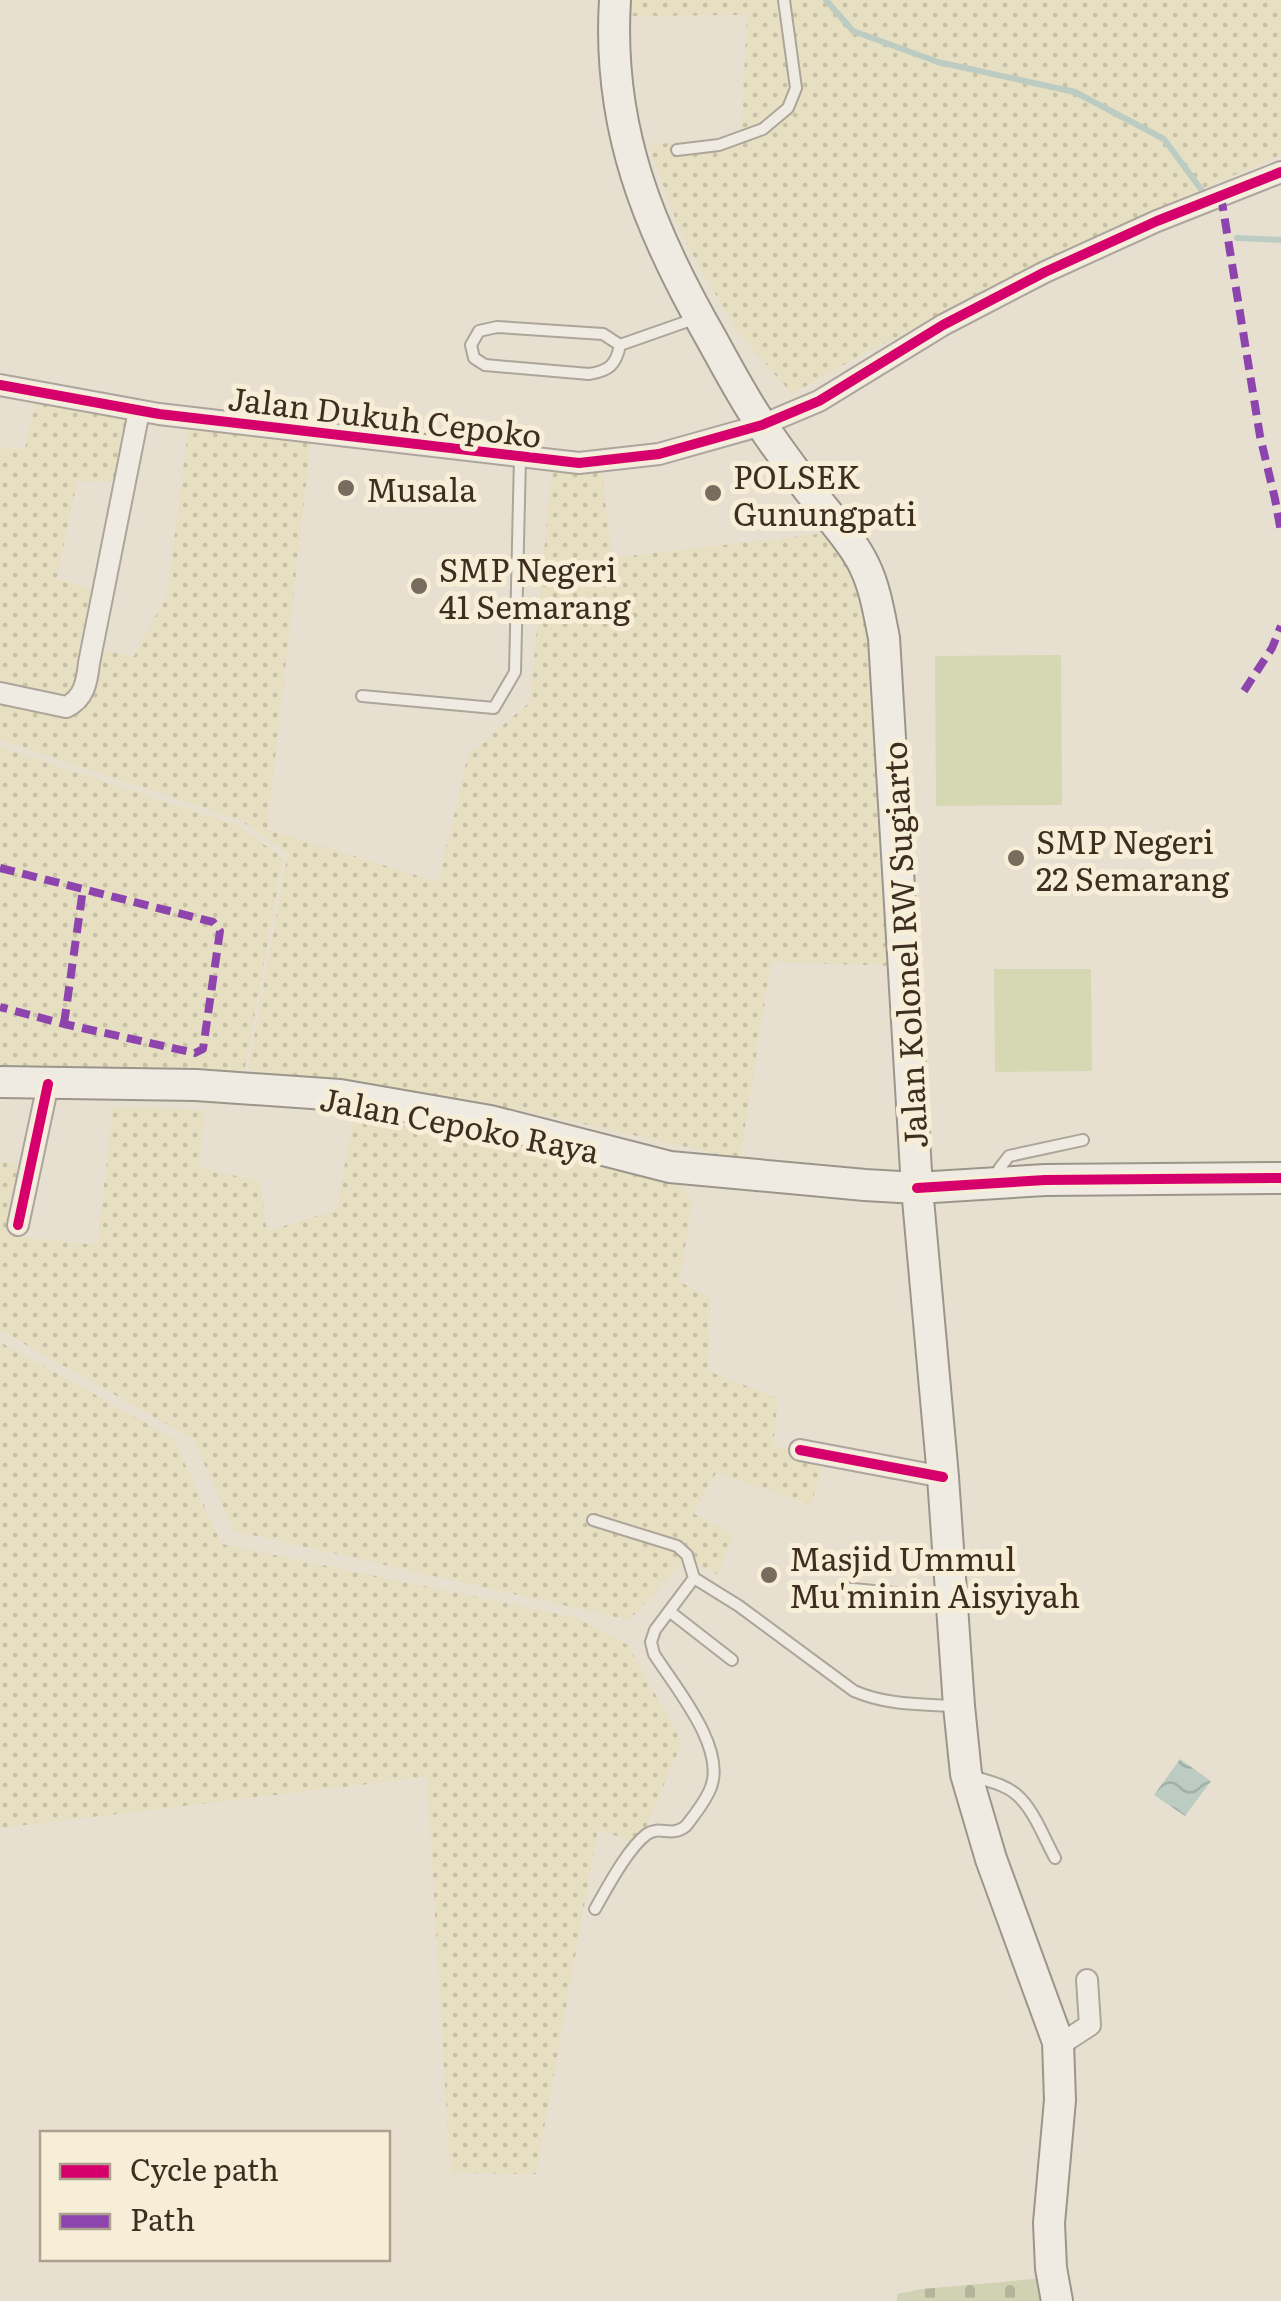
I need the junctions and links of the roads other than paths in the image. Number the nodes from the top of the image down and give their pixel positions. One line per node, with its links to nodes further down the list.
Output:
1 (615, 0): 5 (main road, Jalan Kolonel RW Sugiarto)
2 (784, 0): 3 (lane)
3 (677, 150)
4 (1281, 172): 9 (street, Jalan Dukuh Cepoko)
5 (699, 318): 6 (lane); 9 (main road, Jalan Kolonel RW Sugiarto)
6 (620, 345): 6 (lane)
7 (0, 385): 8 (street, Jalan Dukuh Cepoko)
8 (139, 411): 10 (street, Jalan Dukuh Cepoko); 11 (street)
9 (762, 425): 10 (street, Jalan Dukuh Cepoko); 18 (main road, Jalan Kolonel RW Sugiarto)
10 (520, 457): 12 (lane)
11 (0, 692)
12 (362, 696)
13 (0, 1082): 14 (main road, Jalan Cepoko Raya)
14 (48, 1084): 18 (main road, Jalan Cepoko Raya); 19 (street)
15 (1083, 1140): 17 (lane)
16 (1281, 1178): 17 (main road, Jalan Cepoko Raya)
17 (996, 1184): 18 (main road, Jalan Cepoko Raya)
18 (918, 1188): 21 (main road, Jalan Kolonel RW Sugiarto)
19 (18, 1225)
20 (800, 1450): 21 (street)
21 (943, 1477): 25 (main road, Jalan Kolonel RW Sugiarto)
22 (593, 1520): 23 (lane)
23 (694, 1578): 26 (lane); 28 (lane)
24 (842, 1588): 25 (lane)
25 (950, 1598): 28 (main road, Jalan Kolonel RW Sugiarto)
26 (669, 1611): 27 (lane); 31 (lane)
27 (732, 1660)
28 (959, 1706): 29 (main road, Jalan Kolonel RW Sugiarto)
29 (966, 1774): 30 (lane); 33 (main road, Jalan Kolonel RW Sugiarto)
30 (1055, 1858)
31 (595, 1909)
32 (1087, 1980): 33 (street)
33 (1058, 2042): 34 (main road, Jalan Kolonel RW Sugiarto)
34 (1057, 2301)

